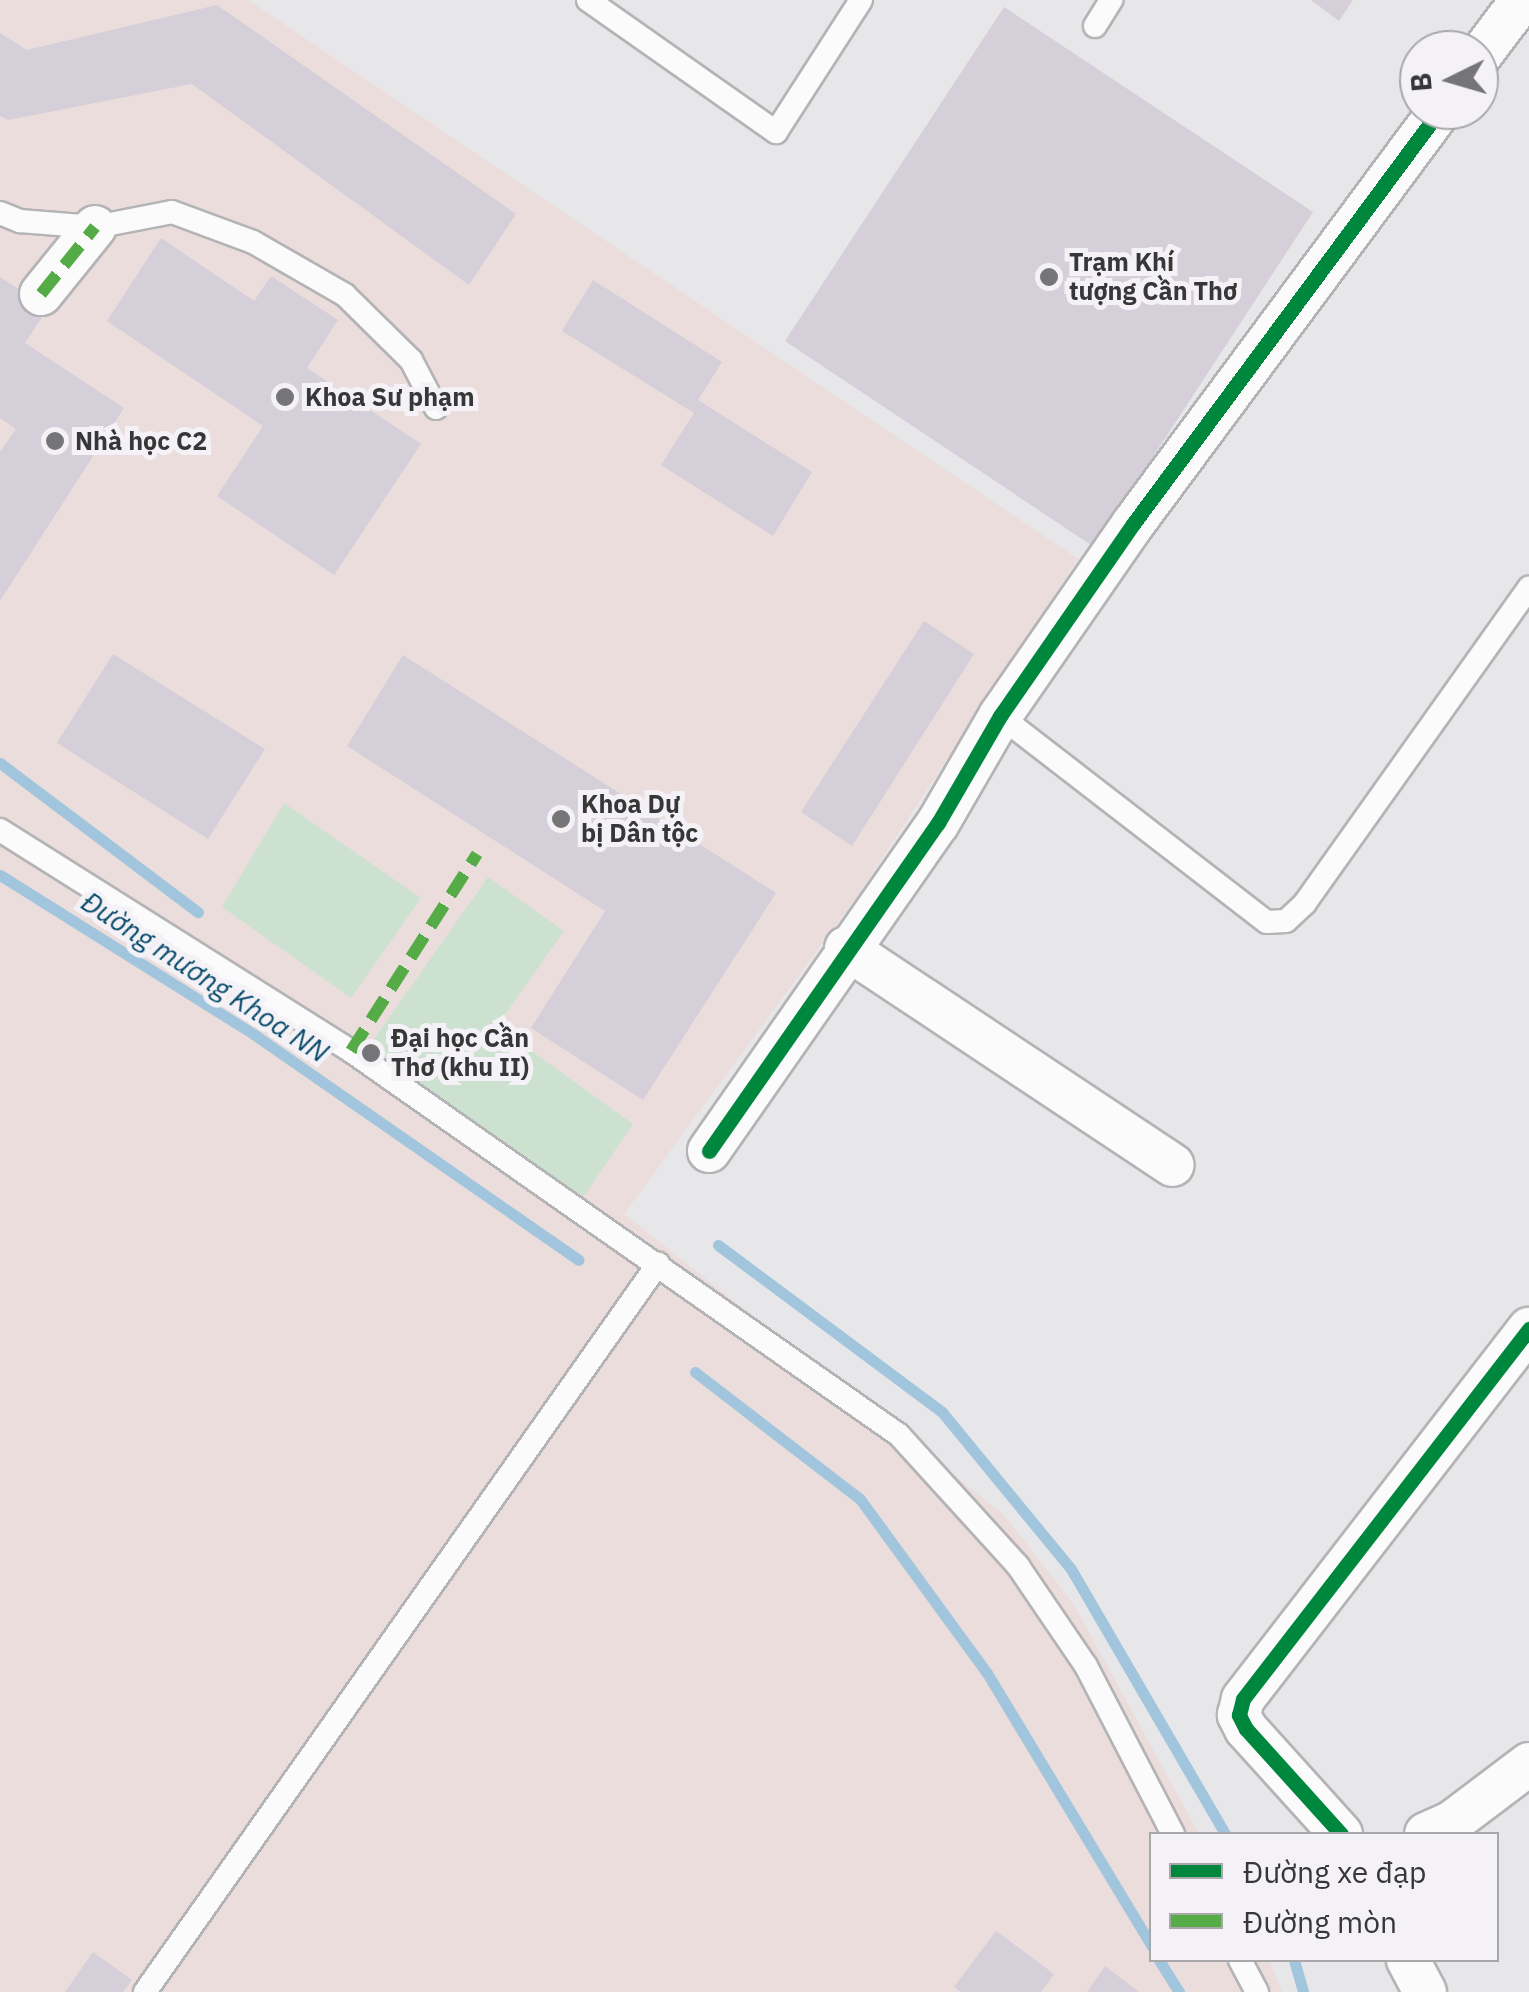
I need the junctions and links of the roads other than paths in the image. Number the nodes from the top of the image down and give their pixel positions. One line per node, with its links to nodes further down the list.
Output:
1 (588, 0): 2 (lane)
2 (860, 0)
3 (1111, 0): 5 (lane)
4 (1522, 0): 6 (street)
5 (1095, 26)
6 (1499, 30)
7 (1425, 130): 13 (street)
8 (0, 213): 9 (lane)
9 (94, 227): 10 (street); 11 (lane)
10 (41, 294)
11 (436, 408)
12 (1529, 588): 13 (lane)
13 (1000, 716): 15 (street)
14 (0, 830): 18 (lane)
15 (846, 948): 16 (street); 17 (street)
16 (709, 1151)
17 (1172, 1164)
18 (658, 1264): 21 (lane); 26 (lane)
19 (1529, 1329): 22 (street)
20 (1529, 1764): 23 (street)
21 (1171, 1832)
22 (1339, 1832)
23 (1431, 1832)
24 (1241, 1962): 27 (lane)
25 (1409, 1962): 28 (street)
26 (145, 1992)
27 (1257, 1992)
28 (1425, 1992)

